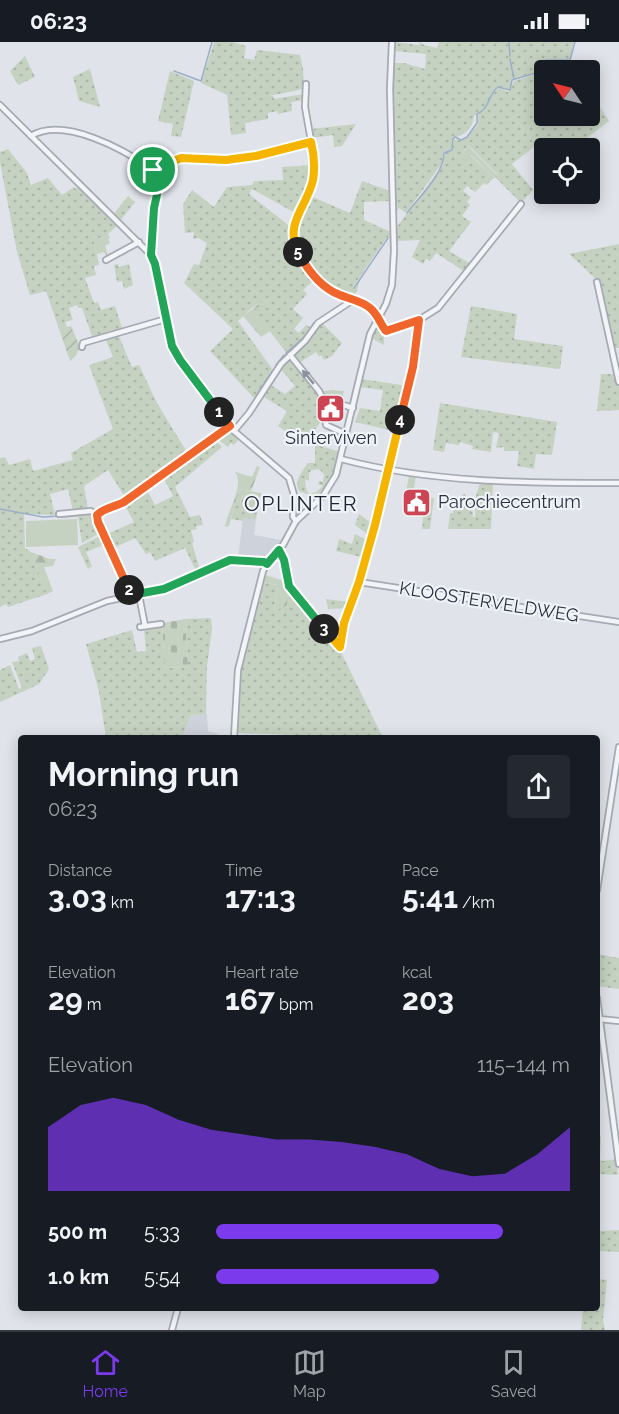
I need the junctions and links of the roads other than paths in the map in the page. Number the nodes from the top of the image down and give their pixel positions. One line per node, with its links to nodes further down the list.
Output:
1 (392, 42): 13 (street)
2 (306, 84): 5 (street)
3 (0, 105): 4 (street)
4 (31, 136): 6 (street); 8 (street)
5 (311, 142): 6 (street); 12 (street)
6 (153, 170): 9 (street)
7 (521, 204): 15 (street)
8 (139, 242): 9 (street); 10 (street)
9 (151, 255): 14 (street)
10 (106, 260)
11 (597, 282): 18 (street)
12 (353, 300): 13 (street); 17 (street)
13 (378, 318): 15 (street); 20 (street)
14 (166, 319): 16 (street); 21 (street)
15 (419, 320): 25 (street)
16 (82, 347)
17 (290, 355): 19 (street, one-way to 17); 22 (street)
18 (619, 382)
19 (324, 401): 20 (street); 23 (street)
20 (352, 408): 23 (street)
21 (230, 426): 22 (street); 28 (street)
22 (234, 431): 29 (street)
23 (346, 434): 24 (street)
24 (341, 459): 25 (street); 29 (street)
25 (388, 469): 26 (street); 32 (street)
26 (619, 483)
27 (59, 514): 28 (street)
28 (97, 515): 33 (street)
29 (296, 521): 30 (street)
30 (279, 550): 31 (street); 32 (street)
31 (267, 564): 34 (street); 38 (street)
32 (359, 582): 35 (street, KLOOSTERVELDWEG)
33 (132, 595): 34 (street); 37 (street)
34 (139, 595): 36 (street)
35 (619, 622)
36 (161, 624)
37 (0, 639)
38 (234, 735)
39 (619, 747): 40 (street)
40 (600, 870)
41 (600, 1018): 42 (street)
42 (619, 1021)
43 (600, 1025): 44 (street)
44 (619, 1164)
45 (177, 1311): 46 (street)
46 (172, 1330)

